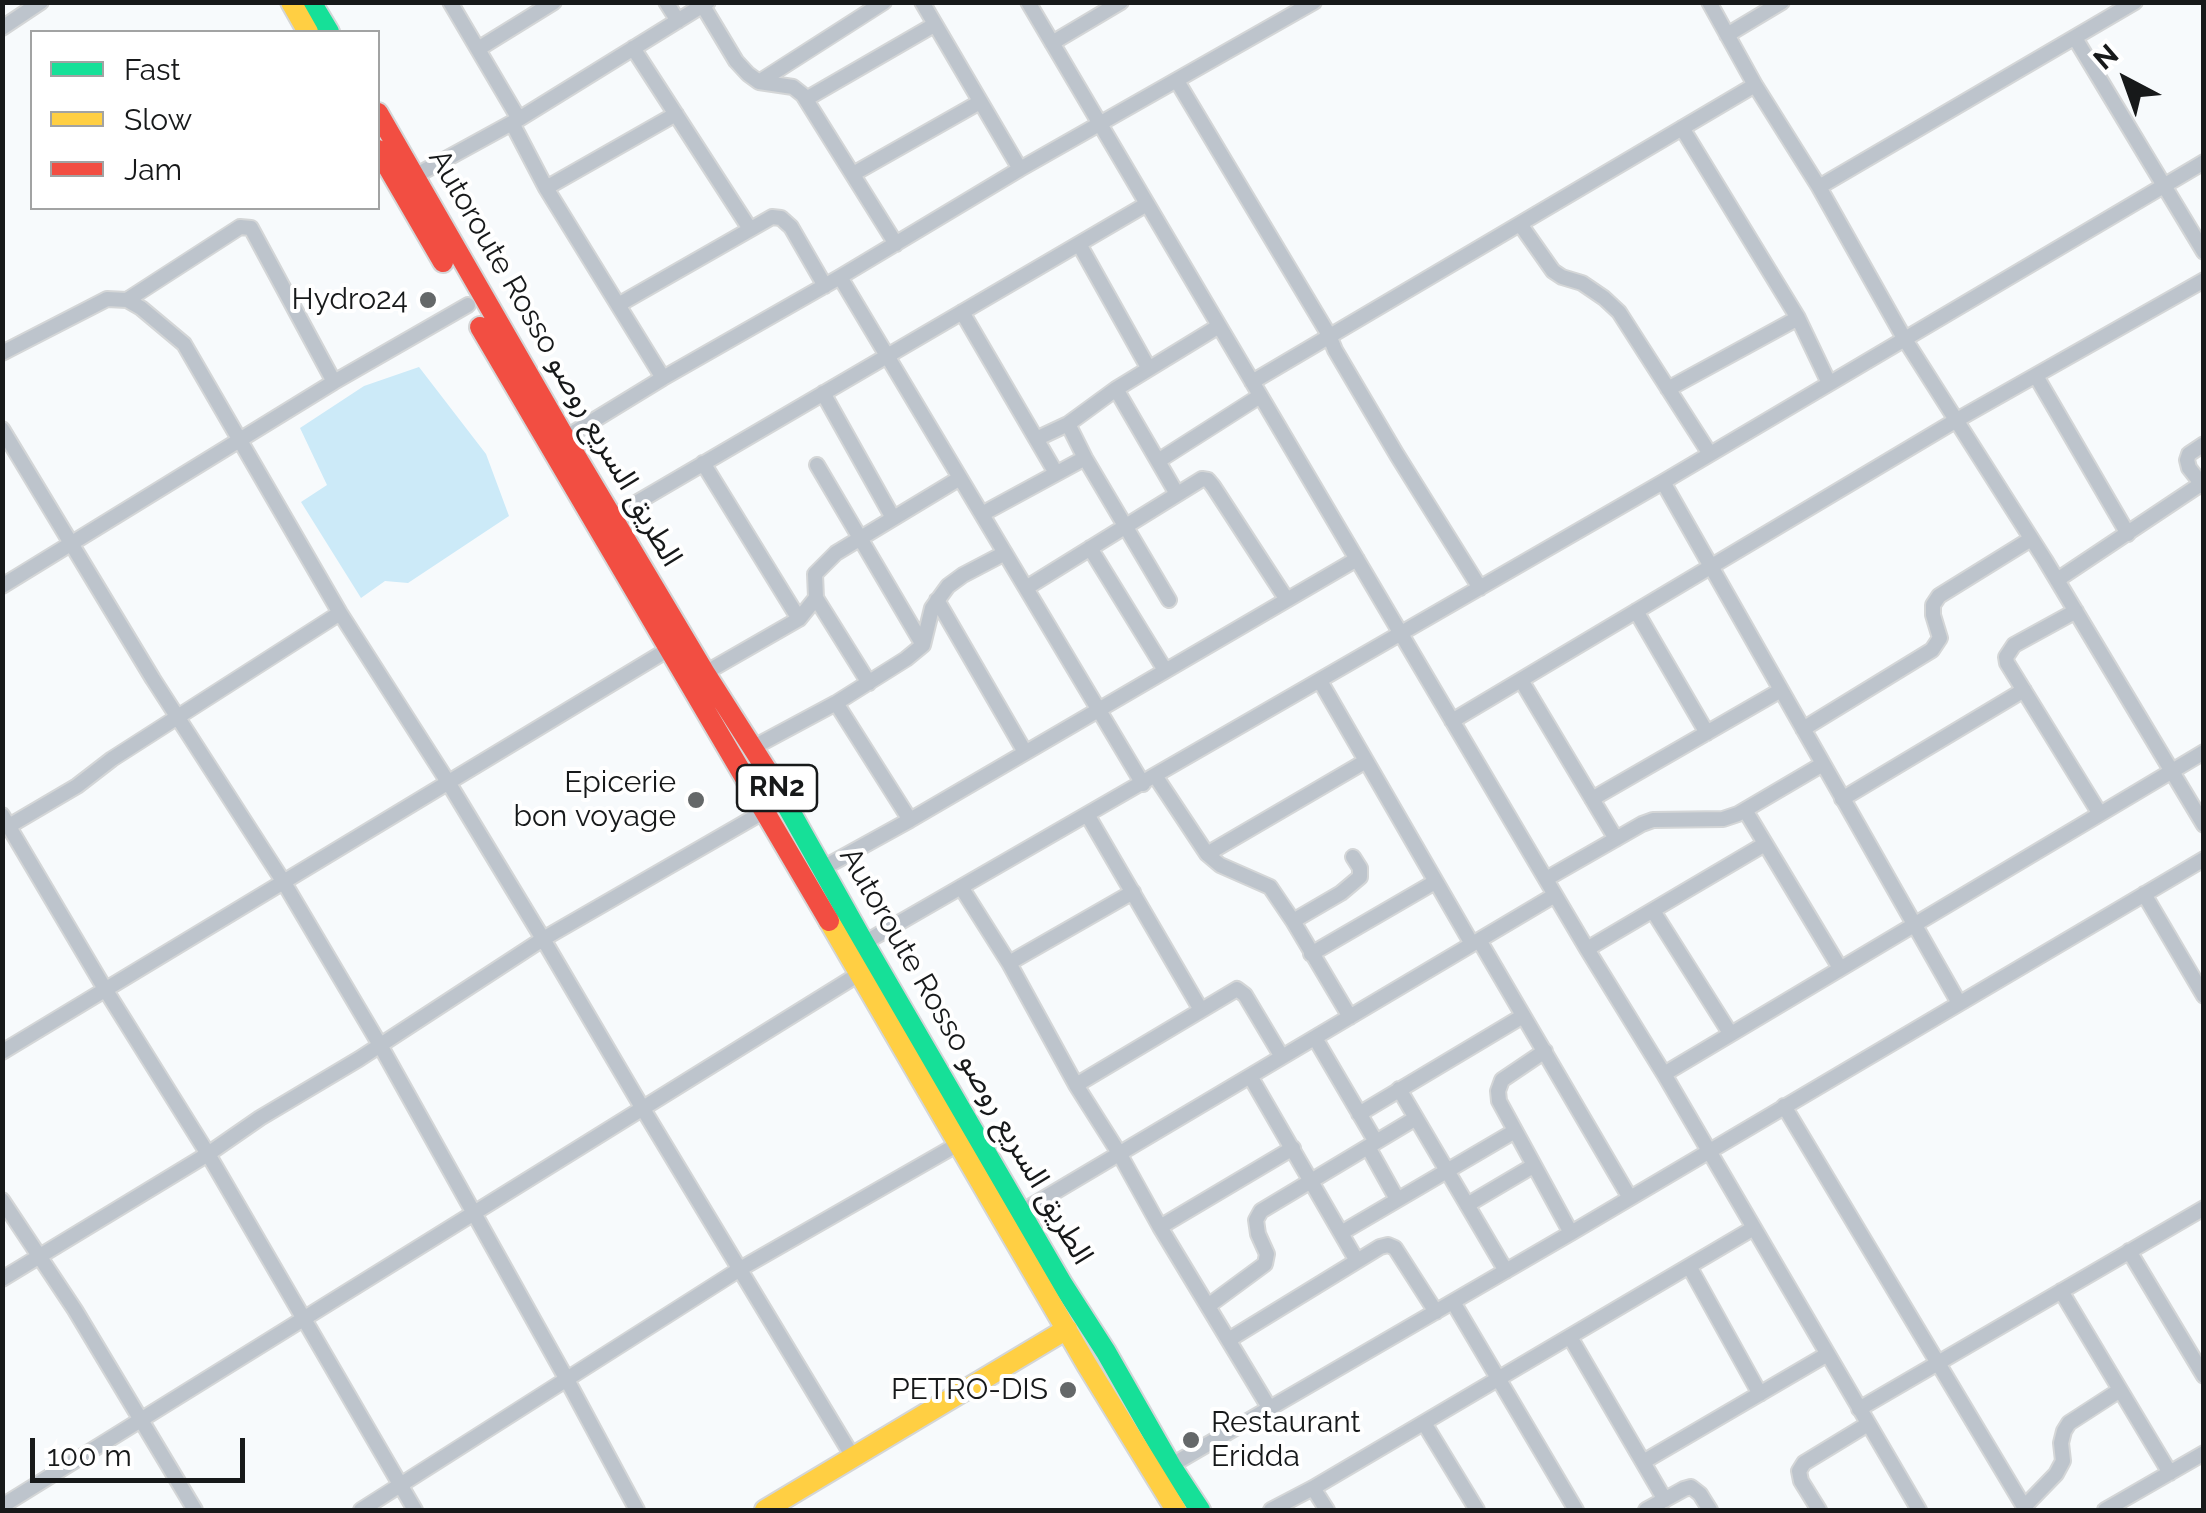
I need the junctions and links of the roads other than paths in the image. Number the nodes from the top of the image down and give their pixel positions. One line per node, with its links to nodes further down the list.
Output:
1 (41, 2): 18 (street)
2 (290, 2): 19 (main road)
3 (311, 2): 20 (main road)
4 (554, 2): 25 (street)
5 (666, 2): 16 (street)
6 (884, 2): 27 (street)
7 (922, 2): 17 (street)
8 (1028, 2): 23 (street)
9 (1314, 2): 26 (street)
10 (1709, 2): 21 (street)
11 (1782, 2): 21 (street)
12 (2135, 2): 22 (street)
13 (706, 4): 16 (street); 27 (street)
14 (1117, 4): 23 (street)
15 (457, 5): 25 (street)
16 (678, 21): 24 (street)
17 (934, 24): 29 (street); 30 (street)
18 (2, 28)
19 (307, 30)
20 (328, 30)
21 (1727, 34): 28 (street)
22 (2075, 38): 41 (street); 42 (street)
23 (1052, 42): 34 (street)
24 (633, 48): 31 (street); 33 (street)
25 (478, 49): 33 (street)
26 (1177, 80): 34 (street); 59 (street)
27 (759, 82): 29 (street)
28 (1755, 85): 35 (street); 41 (street)
29 (806, 99): 39 (street)
30 (980, 102): 38 (street); 39 (street)
31 (676, 114): 43 (street); 46 (street)
32 (380, 117): 40 (main road, Autoroute Rosso الطريق السريع روصو / RN2)
33 (516, 121): 40 (street); 43 (street)
34 (1100, 124): 38 (street); 44 (street)
35 (1682, 128): 45 (street); 57 (street)
36 (380, 153): 54 (main road, Autoroute Rosso الطريق السريع روصو / RN2)
37 (2204, 162): 42 (street)
38 (1020, 169): 47 (street)
39 (853, 174): 47 (street)
40 (415, 176): 75 (main road, Autoroute Rosso الطريق السريع روصو / RN2)
41 (1819, 187): 60 (street)
42 (2164, 187): 49 (street); 60 (street)
43 (546, 188): 55 (street)
44 (1147, 204): 48 (street); 58 (street)
45 (1520, 224): 59 (street); 70 (street)
46 (750, 229): 52 (street); 55 (street)
47 (896, 244): 50 (street)
48 (1078, 244): 56 (street); 63 (street)
49 (2204, 252)
50 (840, 277): 52 (street); 62 (street)
51 (2204, 280): 64 (street)
52 (825, 286): 65 (street)
53 (127, 300): 61 (street); 66 (street); 77 (street)
54 (468, 304): 66 (street); 115 (main road, Autoroute Rosso الطريق السريع روصو / RN2)
55 (618, 305): 65 (street)
56 (962, 312): 62 (street); 76 (street)
57 (1798, 318): 67 (street); 70 (street)
58 (1219, 326): 63 (street); 69 (street)
59 (1329, 336): 69 (street); 104 (street)
60 (1904, 338): 67 (street); 72 (street)
61 (2, 353)
62 (887, 356): 71 (street); 85 (street)
63 (1149, 369): 68 (street)
64 (2036, 376): 72 (street); 93 (street)
65 (663, 378): 75 (street)
66 (334, 382): 77 (street)
67 (1829, 383): 79 (street)
68 (1116, 389): 73 (street); 81 (street)
69 (1256, 389): 81 (street); 99 (street)
70 (1668, 389): 79 (street)
71 (823, 394): 82 (street); 91 (street)
72 (1956, 422): 95 (street); 100 (street)
73 (1068, 424): 76 (street); 80 (street)
74 (2, 430): 96 (street)
75 (565, 438): 90 (main road, Autoroute Rosso الطريق السريع روصو / RN2)
76 (1036, 439): 84 (street)
77 (239, 441): 96 (street); 111 (street)
78 (2204, 444): 87 (street)
79 (1710, 454): 86 (street)
80 (1085, 458): 84 (street); 92 (street)
81 (1158, 461): 88 (street)
82 (703, 463): 90 (street); 112 (street)
83 (817, 465): 94 (street)
84 (1056, 473): 89 (street)
85 (960, 478): 89 (street); 91 (street)
86 (1663, 482): 100 (street); 104 (street)
87 (2202, 486): 93 (street)
88 (1177, 494): 92 (street); 108 (street)
89 (982, 514): 98 (street)
90 (612, 517): 117 (main road, Autoroute Rosso الطريق السريع روصو / RN2)
91 (893, 518): 94 (street)
92 (1125, 526): 97 (street); 107 (street)
93 (2128, 534): 101 (street)
94 (861, 538): 105 (street); 114 (street)
95 (2031, 538): 101 (street); 127 (street)
96 (71, 543): 102 (street); 125 (street)
97 (1090, 548): 103 (street); 116 (street)
98 (1005, 552): 103 (street); 106 (street)
99 (1356, 559): 108 (street); 113 (street)
100 (1711, 567): 109 (street); 121 (street)
101 (2056, 580): 110 (street)
102 (2, 586)
103 (1026, 588): 124 (street)
104 (1480, 588): 113 (street)
105 (816, 598): 112 (street); 120 (street)
106 (937, 600): 114 (street); 130 (street)
107 (1169, 600)
108 (1286, 600): 116 (street)
109 (1636, 612): 118 (street); 128 (street)
110 (2076, 612): 122 (street); 135 (street)
111 (340, 613): 125 (street); 138 (street)
112 (799, 619): 117 (street)
113 (1401, 634): 119 (street); 126 (street)
114 (924, 645): 120 (street)
115 (669, 649): 136 (main road, Autoroute Rosso الطريق السريع روصو / RN2); 138 (street)
116 (1164, 670): 124 (street)
117 (705, 673): 129 (main road, Autoroute Rosso الطريق السريع روصو / RN2)
118 (1521, 680): 126 (street); 140 (street)
119 (1320, 681): 132 (street); 137 (street)
120 (869, 682): 123 (street)
121 (1781, 690): 127 (street); 128 (street)
122 (2024, 690): 139 (street); 143 (street)
123 (836, 703): 129 (street); 145 (street)
124 (1098, 709): 130 (street); 137 (street)
125 (177, 717): 146 (street); 155 (street)
126 (1452, 721): 154 (street)
127 (1803, 728): 133 (street)
128 (1707, 733): 140 (street)
129 (754, 747): 134 (main road, Autoroute Rosso الطريق السريع روصو / RN2)
130 (1025, 752): 145 (street)
131 (2204, 752): 135 (street)
132 (1366, 761): 150 (street); 156 (street)
133 (1823, 764): 139 (street); 141 (street)
134 (767, 770): 136 (main road); 153 (main road, Autoroute Rosso الطريق السريع روصو / RN2)
135 (2172, 771): 143 (street); 147 (street)
136 (746, 779): 142 (main road, Autoroute Rosso الطريق السريع روصو / RN2)
137 (1150, 780): 144 (street); 150 (street)
138 (448, 782): 155 (street); 164 (street)
139 (1842, 798): 163 (street)
140 (1592, 799): 148 (street)
141 (1745, 810): 148 (street); 149 (street)
142 (766, 812): 164 (street); 171 (main road, Autoroute Rosso الطريق السريع روصو / RN2)
143 (2100, 814): 163 (street)
144 (1088, 816): 157 (street); 158 (street)
145 (910, 820): 153 (street)
146 (6, 821): 172 (street)
147 (2204, 825)
148 (1616, 839): 154 (street)
149 (1765, 844): 161 (street); 170 (street)
150 (1207, 854): 162 (street)
151 (1353, 857): 162 (street)
152 (2204, 859): 159 (street)
153 (823, 868): 166 (main road, Autoroute Rosso الطريق السريع روصو / RN2)
154 (1546, 879): 160 (street)
155 (284, 881): 172 (street); 180 (street)
156 (1435, 882): 165 (street); 168 (street)
157 (961, 888): 166 (street); 169 (street)
158 (1133, 892): 169 (street); 175 (street)
159 (2144, 894): 173 (street); 174 (street)
160 (1555, 895): 165 (street); 167 (street)
161 (1653, 911): 167 (street); 178 (street)
162 (1294, 921): 168 (street)
163 (1914, 924): 170 (street); 174 (street)
164 (543, 939): 180 (street); 189 (street)
165 (1475, 942): 176 (street); 177 (street)
166 (864, 944): 207 (main road, Autoroute Rosso الطريق السريع روصو / RN2)
167 (1587, 949): 184 (street)
168 (1311, 954): 177 (street)
169 (1009, 963): 186 (street)
170 (1840, 968): 178 (street)
171 (859, 974): 189 (street); 193 (main road, Autoroute Rosso الطريق السريع روصو / RN2)
172 (105, 989): 182 (street); 197 (street)
173 (2204, 996)
174 (1958, 1003): 188 (street)
175 (1202, 1010): 183 (street); 186 (street)
176 (1523, 1016): 181 (street); 187 (street)
177 (1350, 1017): 179 (street)
178 (1730, 1033): 184 (street)
179 (1315, 1038): 183 (street); 190 (street)
180 (380, 1045): 197 (street); 208 (street)
181 (1545, 1051): 192 (street); 202 (street)
182 (2, 1052)
183 (1282, 1057): 185 (street)
184 (1664, 1074): 196 (street)
185 (1250, 1076): 195 (street); 198 (street)
186 (1076, 1085): 198 (street)
187 (1399, 1089): 190 (street); 191 (street)
188 (1784, 1106): 196 (street); 229 (street)
189 (643, 1109): 208 (street); 217 (street)
190 (1359, 1114): 194 (street)
191 (1416, 1118): 194 (street); 200 (street)
192 (1515, 1130): 199 (street); 200 (street)
193 (960, 1143): 217 (street); 225 (main road, Autoroute Rosso الطريق السريع روصو / RN2)
194 (1372, 1145): 201 (street); 203 (street)
195 (1292, 1148): 201 (street); 209 (street)
196 (1708, 1152): 202 (street); 210 (street)
197 (208, 1154): 214 (street); 224 (street)
198 (1119, 1154): 207 (street); 209 (street)
199 (1533, 1166): 205 (street); 212 (street)
200 (1448, 1172): 203 (street); 205 (street)
201 (1311, 1180): 211 (street); 222 (street)
202 (1630, 1198): 212 (street)
203 (1397, 1199): 211 (street)
204 (2, 1200): 214 (street)
205 (1468, 1206): 218 (street)
206 (2204, 1208): 213 (street)
207 (1021, 1212): 243 (main road, Autoroute Rosso الطريق السريع روصو / RN2)
208 (473, 1213): 224 (street); 231 (street)
209 (1160, 1227): 222 (street)
210 (1752, 1229): 216 (street); 228 (street)
211 (1342, 1233): 215 (street)
212 (1571, 1234): 218 (street)
213 (2128, 1252): 220 (street); 230 (street)
214 (39, 1257): 219 (street); 237 (street)
215 (1357, 1261): 223 (street); 227 (street)
216 (1689, 1266): 226 (street); 234 (street)
217 (740, 1268): 231 (street); 241 (street)
218 (1506, 1271): 221 (street)
219 (2, 1279)
220 (2061, 1291): 229 (street); 233 (street)
221 (1454, 1302): 223 (street); 232 (street)
222 (1208, 1306): 227 (street)
223 (1436, 1312): 235 (street)
224 (302, 1319): 237 (street); 245 (street)
225 (1067, 1330): 241 (main road); 243 (main road, Autoroute Rosso الطريق السريع روصو / RN2)
226 (1570, 1337): 232 (street); 242 (street)
227 (1230, 1339): 235 (street)
228 (1826, 1355): 234 (street); 236 (street)
229 (1938, 1363): 236 (street); 251 (street)
230 (2204, 1376)
231 (566, 1378): 245 (street); 255 (street)
232 (1498, 1379): 238 (street); 249 (street)
233 (2120, 1390): 244 (street); 251 (street)
234 (1760, 1394): 242 (street)
235 (1270, 1408): 243 (street)
236 (1859, 1409): 239 (street)
237 (142, 1420): 248 (street); 252 (street)
238 (1424, 1423): 246 (street); 261 (street)
239 (1868, 1424): 250 (street); 264 (street)
240 (2204, 1453): 244 (street)
241 (853, 1457): 256 (main road)
242 (1643, 1462): 247 (street)
243 (1162, 1470): 257 (main road, Autoroute Rosso الطريق السريع روصو / RN2); 258 (main road, Autoroute Rosso الطريق السريع روصو / RN2)
244 (2170, 1473): 265 (street)
245 (400, 1484): 253 (street); 254 (street)
246 (1313, 1488): 259 (street); 260 (street)
247 (1665, 1500): 262 (street); 263 (street)
248 (2, 1506)
249 (1570, 1508)
250 (1815, 1509)
251 (2025, 1509)
252 (195, 1510)
253 (361, 1510)
254 (416, 1510)
255 (637, 1510)
256 (765, 1510)
257 (1176, 1510)
258 (1200, 1510)
259 (1271, 1510)
260 (1327, 1510)
261 (1477, 1510)
262 (1646, 1510)
263 (1710, 1510)
264 (1919, 1510)
265 (2106, 1510)

